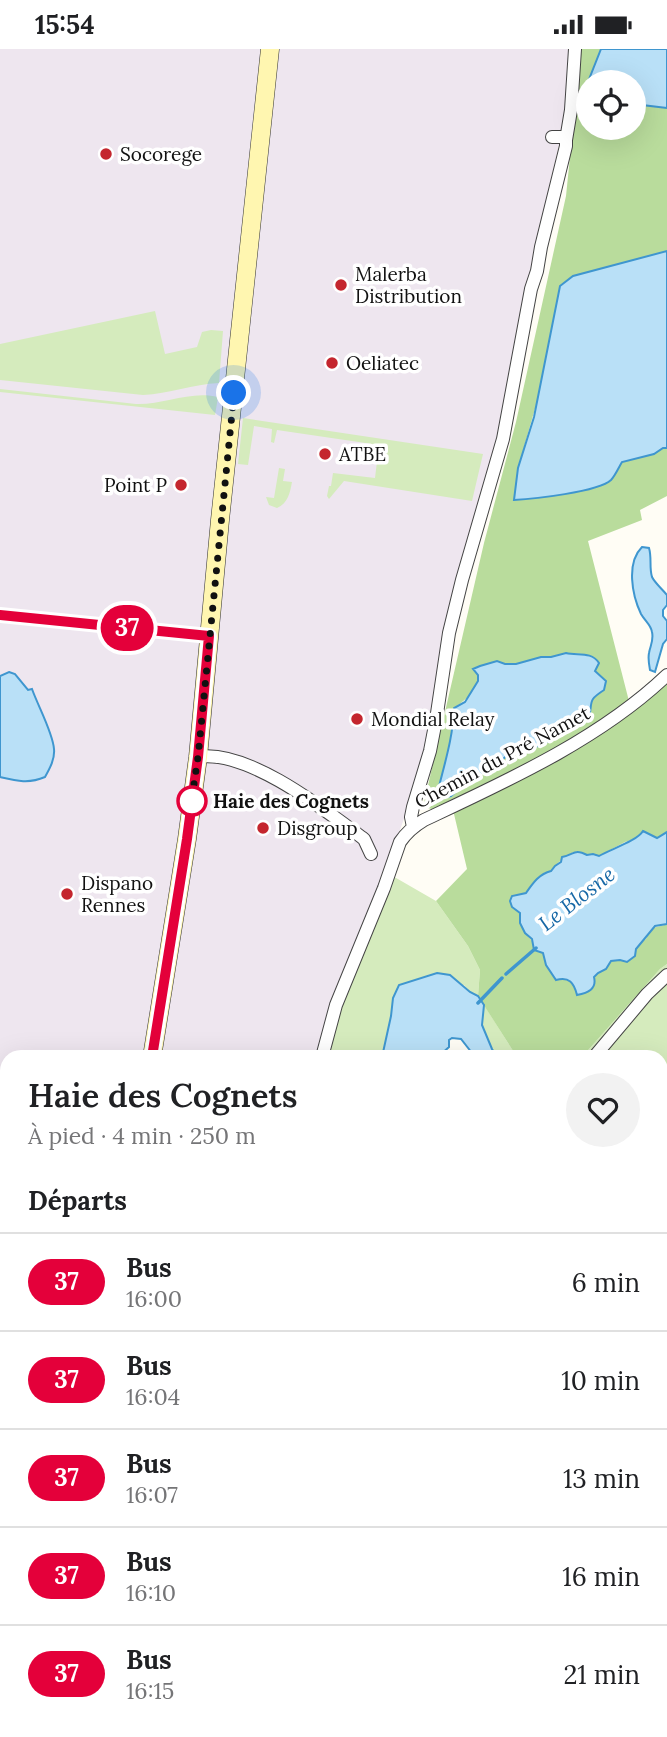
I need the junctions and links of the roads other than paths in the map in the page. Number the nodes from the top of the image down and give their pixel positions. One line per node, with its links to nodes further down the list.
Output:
1 (270, 49): 6 (main road)
2 (575, 49): 4 (street)
3 (552, 137): 4 (street)
4 (566, 140): 9 (street)
5 (0, 615): 6 (street)
6 (209, 636): 8 (main road)
7 (667, 675): 9 (street, Chemin du Pré Namet)
8 (198, 757): 10 (street); 12 (main road)
9 (413, 827): 13 (street, Chemin du Pré Namet)
10 (371, 854)
11 (667, 975): 14 (street)
12 (153, 1050)
13 (324, 1050)
14 (600, 1050)

